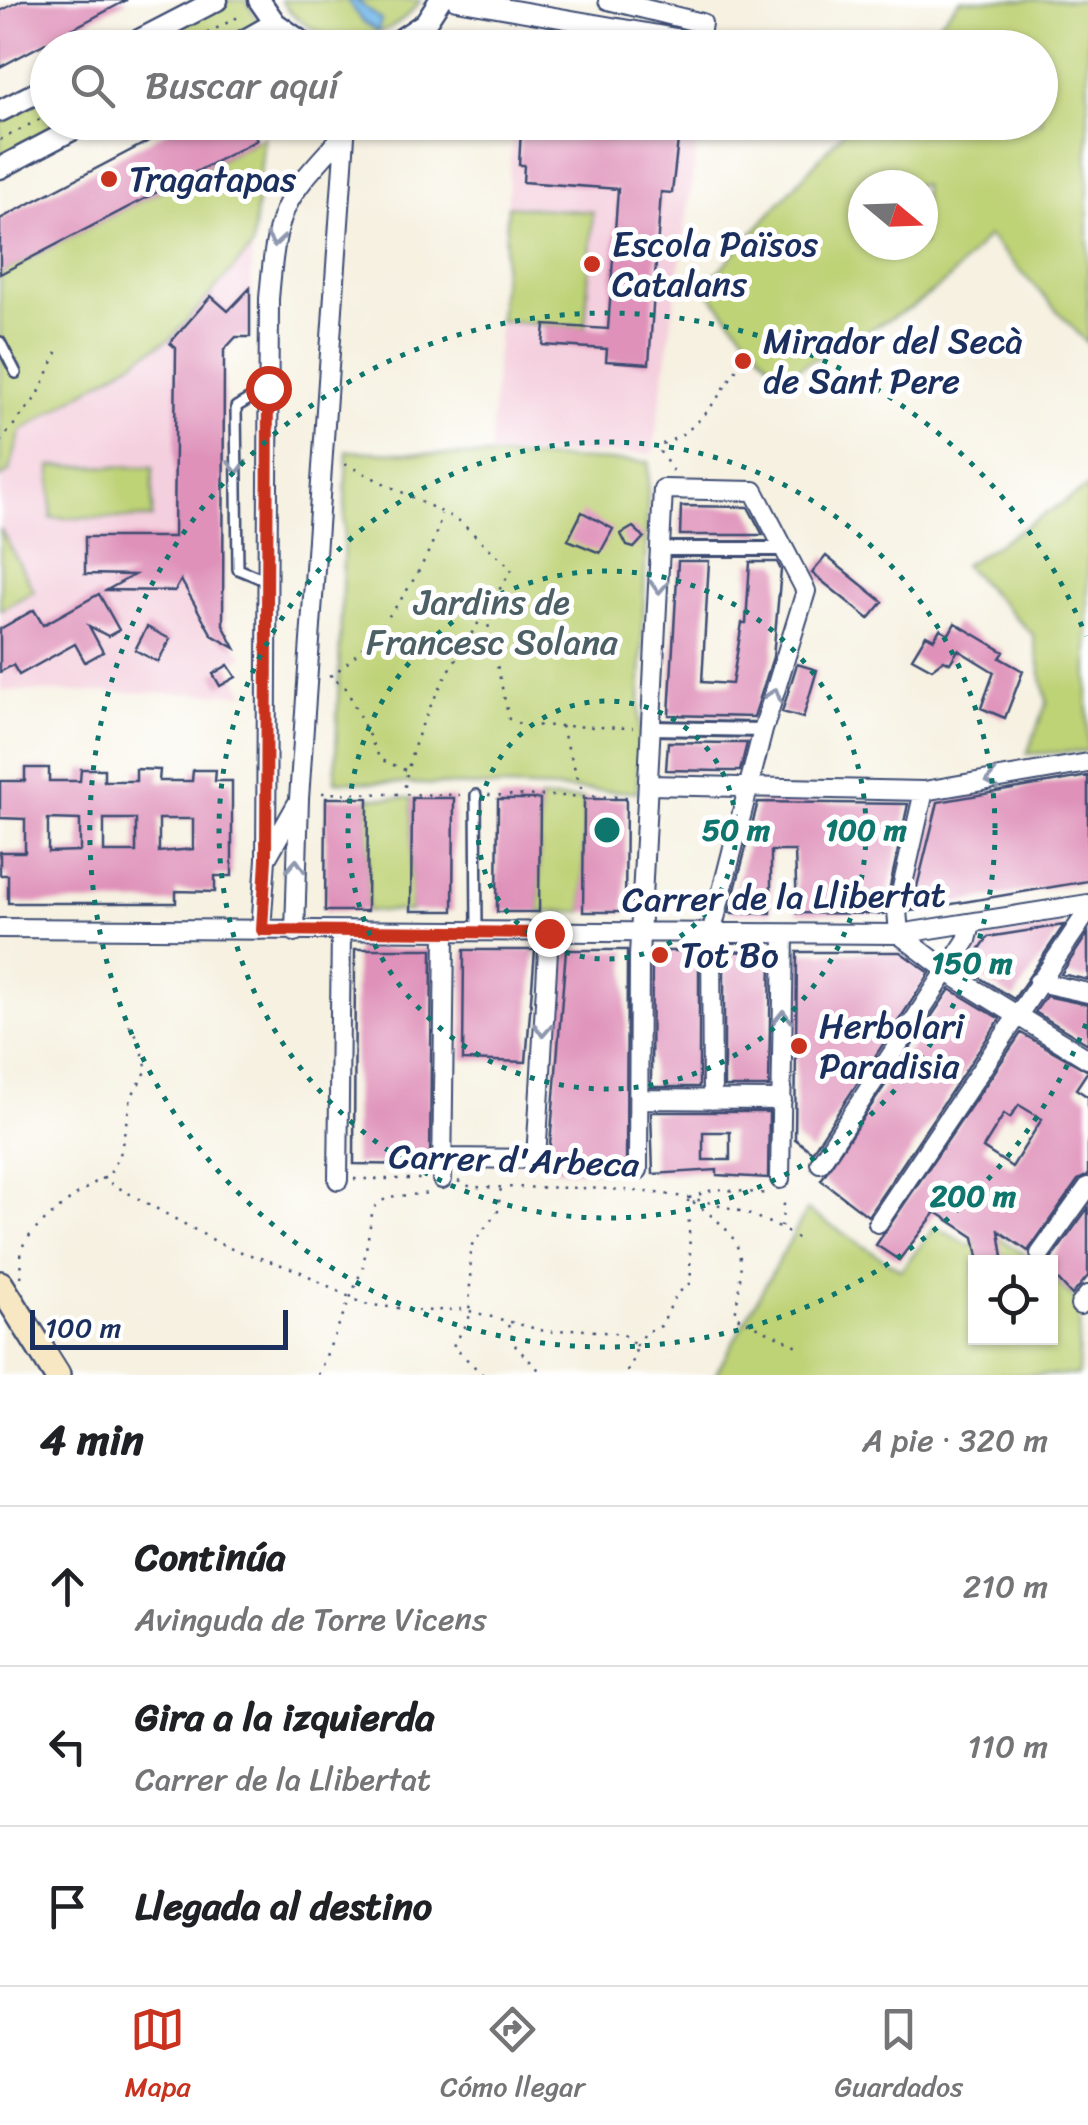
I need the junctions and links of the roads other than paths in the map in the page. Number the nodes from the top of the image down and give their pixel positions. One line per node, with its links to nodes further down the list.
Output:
1 (217, 0): 8 (street)
2 (259, 0): 7 (street)
3 (440, 0): 11 (street)
4 (456, 0): 6 (street)
5 (608, 0): 13 (street)
6 (522, 6): 12 (street)
7 (275, 23): 9 (street); 10 (street)
8 (159, 30)
9 (263, 30)
10 (285, 30)
11 (415, 30)
12 (640, 30)
13 (701, 30)
14 (30, 95): 15 (street)
15 (0, 111)
16 (53, 140): 19 (street)
17 (335, 140): 22 (street, one-way to 22)
18 (345, 140): 33 (street)
19 (0, 168)
20 (0, 342): 21 (lane)
21 (16, 373)
22 (268, 388): 25 (street); 25 (lane, one-way to 25)
23 (661, 549): 24 (street); 24 (street); 26 (street, one-way to 26)
24 (784, 549): 27 (street, one-way to 24)
25 (267, 582): 34 (street)
26 (652, 728): 27 (street); 30 (street)
27 (763, 730): 29 (street)
28 (1088, 763): 31 (street, one-way to 31)
29 (748, 789): 30 (street); 31 (street); 46 (street)
30 (641, 791): 45 (street)
31 (924, 792): 48 (street)
32 (476, 796): 43 (lane)
33 (300, 800): 34 (street); 40 (street, one-way to 33)
34 (266, 859): 39 (street)
35 (1088, 904): 37 (street, Carrer de la Llibertat)
36 (1088, 911): 50 (street)
37 (971, 926): 48 (street, Carrer de la Llibertat); 49 (street)
38 (0, 928): 39 (street, Carrer de la Llibertat)
39 (262, 930): 40 (street, Carrer de la Llibertat)
40 (295, 932): 41 (street, Carrer de la Llibertat)
41 (341, 932): 42 (street, Carrer de la Llibertat); 61 (street)
42 (445, 933): 43 (street, Carrer de la Llibertat); 57 (street)
43 (477, 933): 44 (street, Carrer de la Llibertat)
44 (549, 933): 45 (street, Carrer de la Llibertat); 57 (street, one-way to 57)
45 (640, 934): 46 (street, Carrer de la Llibertat); 54 (street)
46 (711, 934): 47 (street, Carrer de la Llibertat); 55 (street)
47 (784, 934): 48 (street, Carrer de la Llibertat); 56 (street, one-way to 47)
48 (899, 934): 49 (street)
49 (946, 971): 52 (street); 58 (street)
50 (1038, 982): 51 (street); 52 (street)
51 (1088, 993)
52 (1017, 1015): 53 (street); 64 (street)
53 (1088, 1059)
54 (639, 1099): 55 (street); 59 (street)
55 (712, 1100): 56 (street)
56 (782, 1100): 63 (street)
57 (442, 1158): 60 (street)
58 (820, 1163)
59 (638, 1170)
60 (442, 1179)
61 (338, 1180)
62 (1088, 1187): 65 (street)
63 (778, 1189)
64 (878, 1223)
65 (1040, 1254)
66 (5, 1291): 67 (main road)
67 (57, 1375)

